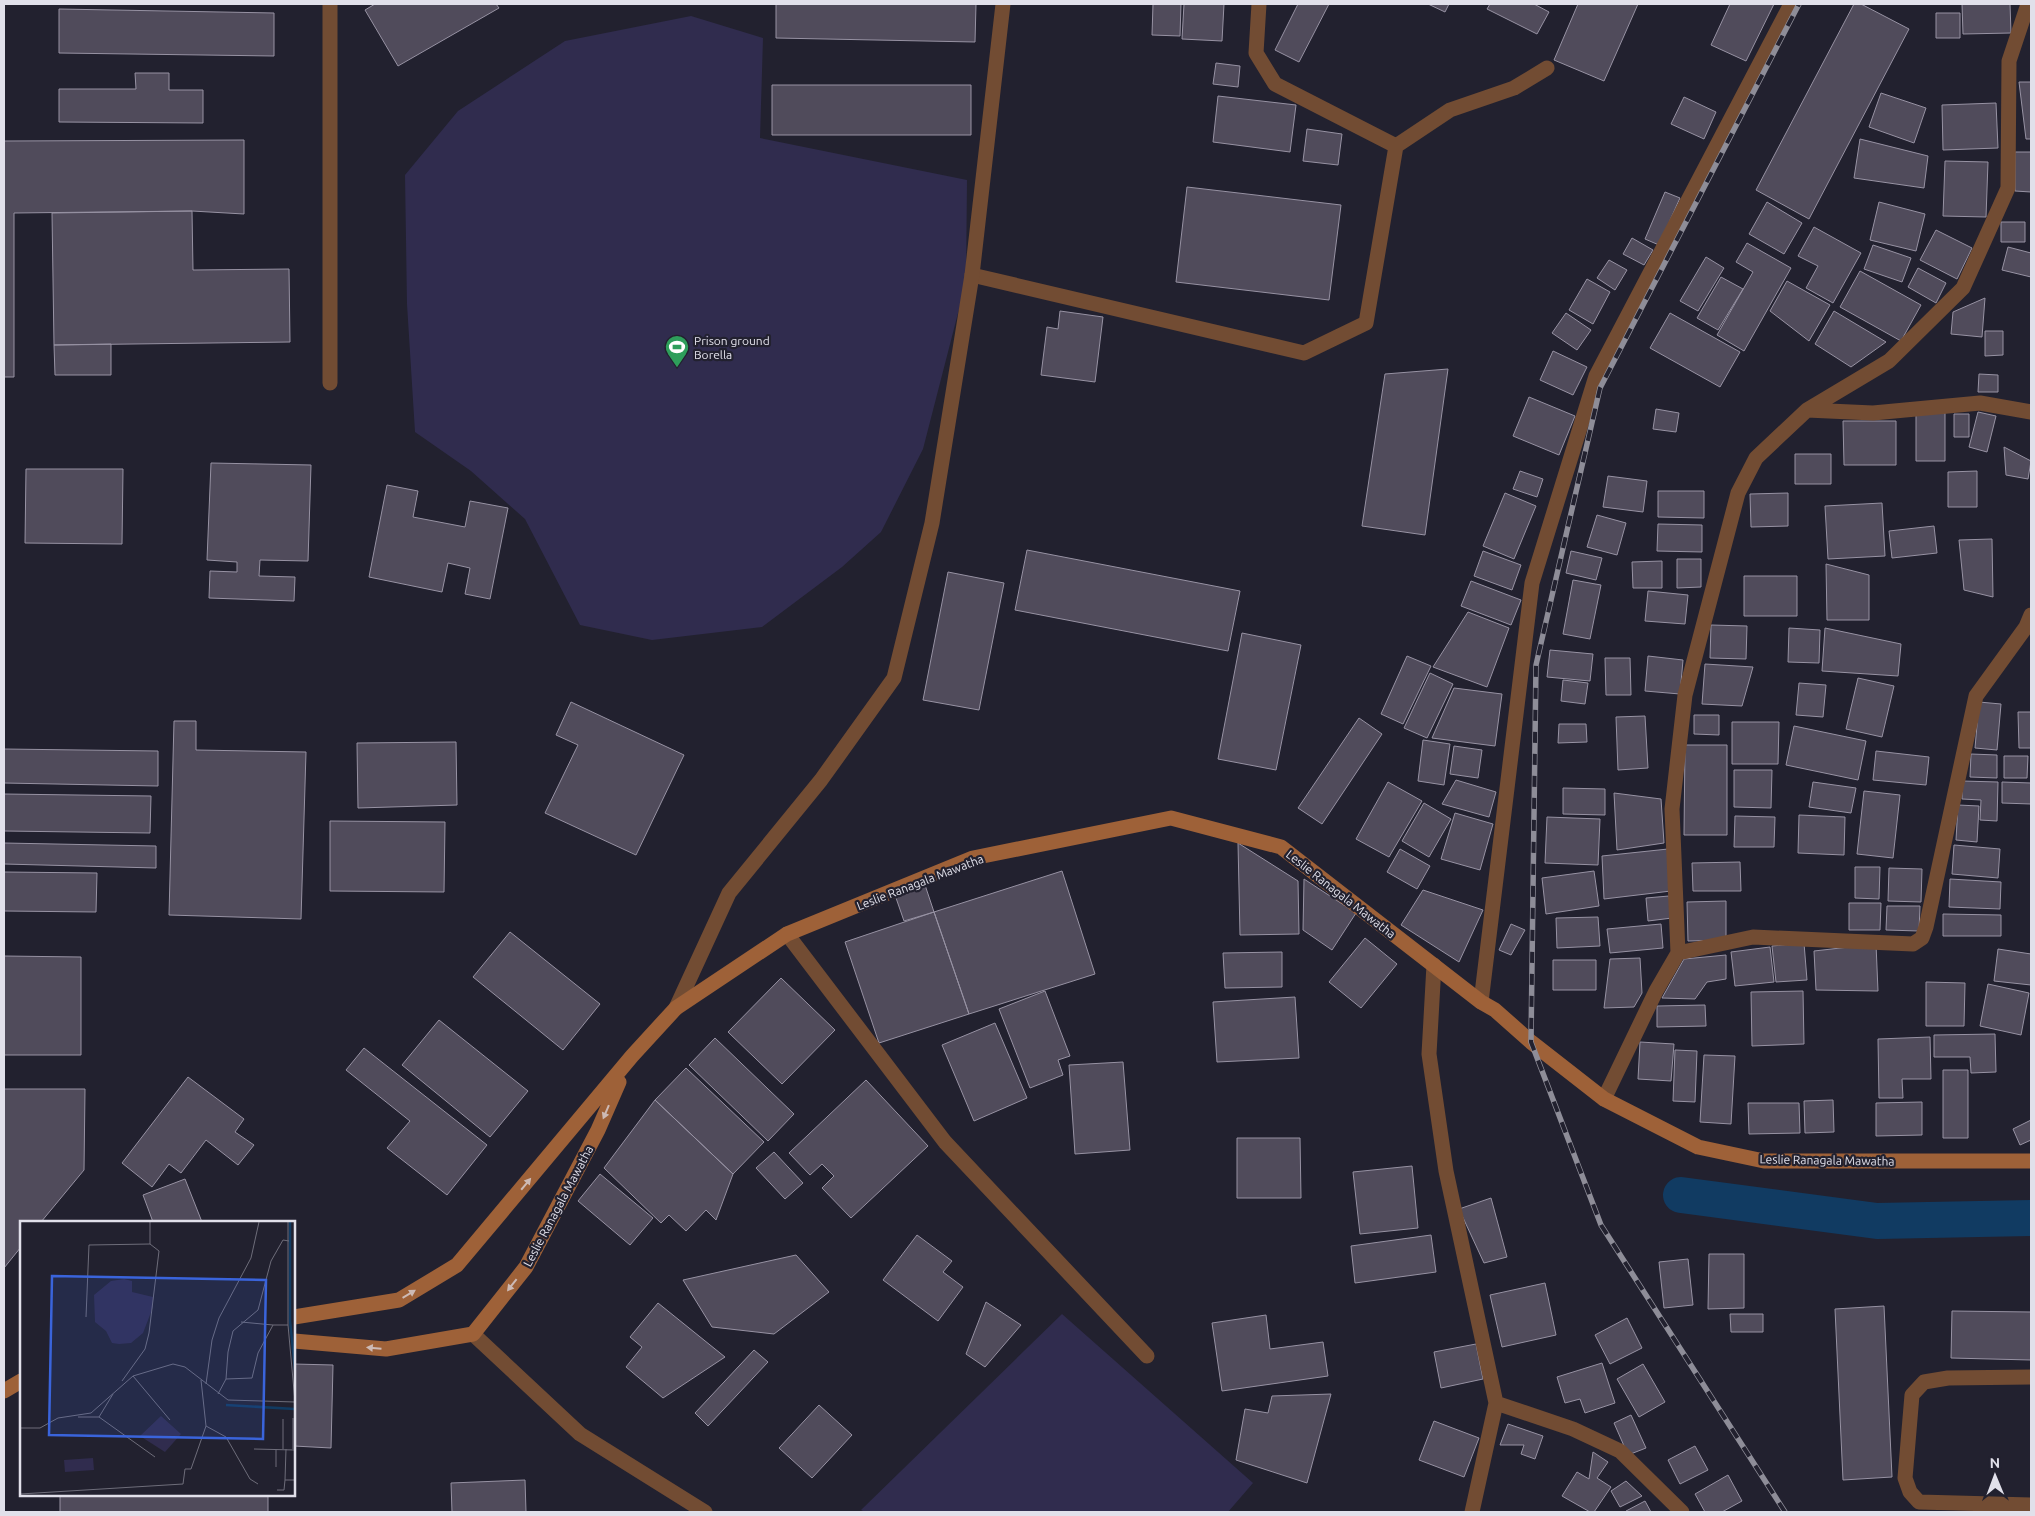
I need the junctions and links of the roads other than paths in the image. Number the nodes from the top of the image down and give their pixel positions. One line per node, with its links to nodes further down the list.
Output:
1 (330, 4): 9 (street)
2 (1003, 4): 8 (street)
3 (1259, 4): 7 (street)
4 (1791, 4): 16 (street)
5 (2028, 4): 10 (street)
6 (1547, 68): 7 (street)
7 (1396, 146): 8 (street)
8 (972, 275): 17 (street)
9 (330, 383)
10 (1807, 410): 11 (street); 14 (street)
11 (2031, 412)
12 (2031, 615): 14 (street)
13 (787, 934): 15 (street, Leslie Ranagala Mawatha); 17 (street, Leslie Ranagala Mawatha); 24 (street)
14 (1678, 953): 19 (street)
15 (1434, 965): 16 (street, Leslie Ranagala Mawatha); 28 (street)
16 (1481, 1002): 19 (street, Leslie Ranagala Mawatha)
17 (676, 1008): 18 (street, Leslie Ranagala Mawatha)
18 (625, 1067): 21 (street, Leslie Ranagala Mawatha, one-way to 18); 22 (street, Leslie Ranagala Mawatha, one-way to 22)
19 (1604, 1099): 20 (street, Leslie Ranagala Mawatha)
20 (2031, 1161)
21 (295, 1317)
22 (473, 1334): 23 (street, one-way to 23); 30 (street)
23 (295, 1341)
24 (1147, 1356)
25 (2031, 1377): 29 (street)
26 (20, 1381): 27 (street)
27 (4, 1391)
28 (1496, 1403): 31 (street); 32 (street)
29 (2031, 1506)
30 (705, 1512)
31 (1472, 1512)
32 (1682, 1512)

